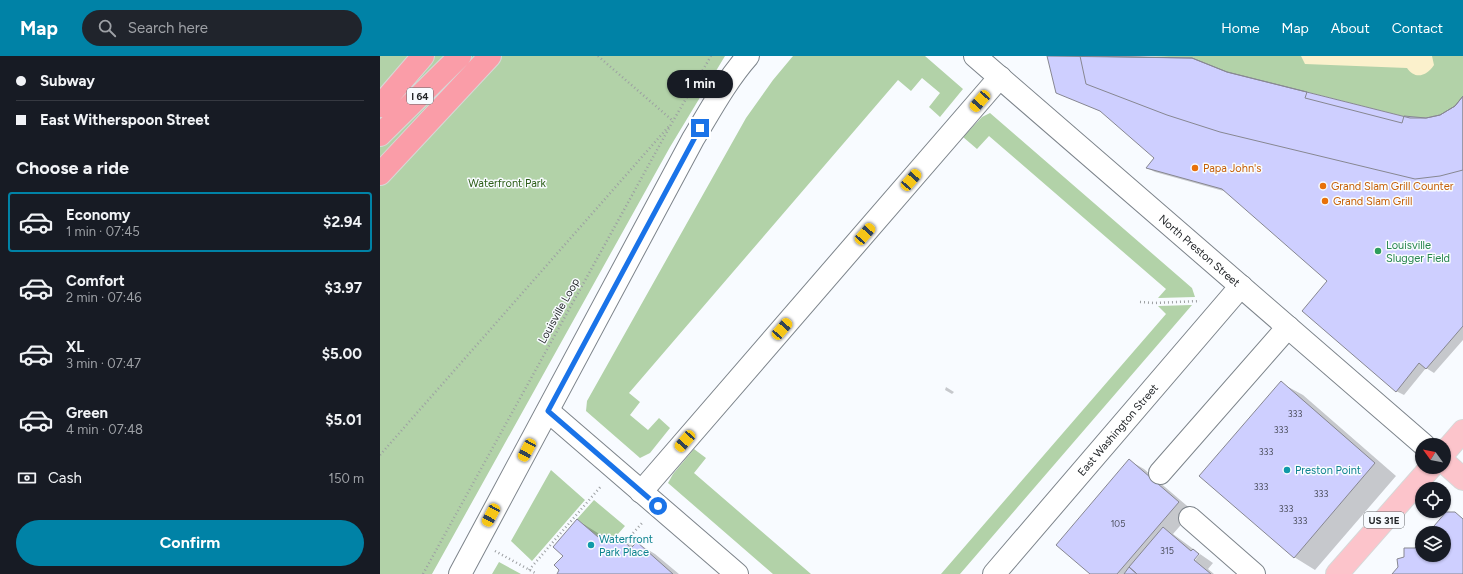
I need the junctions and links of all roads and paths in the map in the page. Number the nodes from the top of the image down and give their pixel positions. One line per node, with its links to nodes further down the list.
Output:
1 (423, 56): 9 (highway)
2 (460, 56): 11 (highway, I 64)
3 (490, 56): 12 (highway)
4 (598, 56): 10 (path)
5 (711, 56): 10 (path, Louisville Loop)
6 (748, 56): 17 (street)
7 (975, 56): 8 (street, North Preston Street)
8 (1000, 77): 13 (street, North Preston Street); 27 (street)
9 (380, 106)
10 (673, 121): 21 (path); 33 (path, Louisville Loop)
11 (380, 136)
12 (380, 174)
13 (1241, 286): 16 (street, North Preston Street); 37 (street, East Washington Street)
14 (1206, 299): 15 (path)
15 (1140, 302)
16 (1288, 327): 19 (street, North Preston Street); 24 (street)
17 (548, 411): 23 (street); 30 (street)
18 (1463, 430): 20 (main road)
19 (1416, 438)
20 (1451, 445)
21 (380, 455)
22 (1451, 468): 26 (main road)
23 (615, 469): 27 (street); 32 (path)
24 (1160, 473)
25 (1425, 474): 39 (main road, US 31E)
26 (1463, 478)
27 (641, 492): 28 (street)
28 (658, 506): 31 (path); 36 (street)
29 (1190, 518): 38 (street)
30 (477, 542): 32 (path); 34 (street)
31 (625, 542)
32 (529, 570): 35 (path)
33 (423, 574)
34 (460, 574)
35 (537, 574)
36 (736, 574)
37 (994, 574)
38 (1254, 574)
39 (1337, 574)

